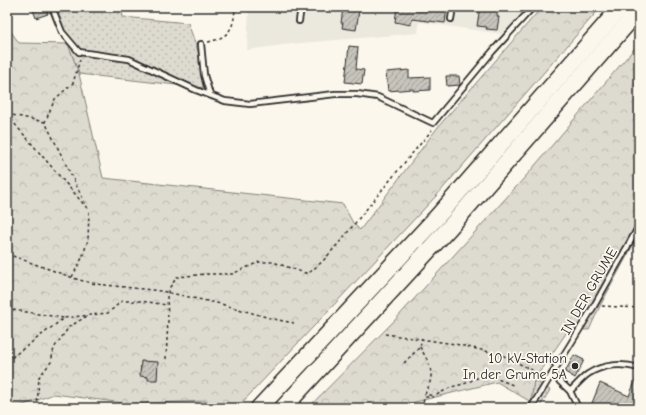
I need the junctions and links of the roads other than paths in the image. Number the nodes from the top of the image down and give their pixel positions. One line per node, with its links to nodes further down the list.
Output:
1 (52, 7): 10 (lane)
2 (301, 7): 8 (lane)
3 (453, 7): 7 (lane)
4 (533, 7): 10 (lane)
5 (621, 7): 17 (highway)
6 (639, 10): 18 (highway)
7 (451, 19)
8 (299, 21)
9 (201, 44): 10 (lane)
10 (210, 95)
11 (639, 226): 13 (lane, IN DER GRUME)
12 (551, 361): 13 (lane)
13 (557, 365): 15 (lane, IN DER GRUME)
14 (639, 368): 16 (lane)
15 (552, 374): 16 (lane); 19 (lane, IN DER GRUME)
16 (570, 391): 20 (lane)
17 (259, 408)
18 (283, 408)
19 (531, 408)
20 (578, 408)

